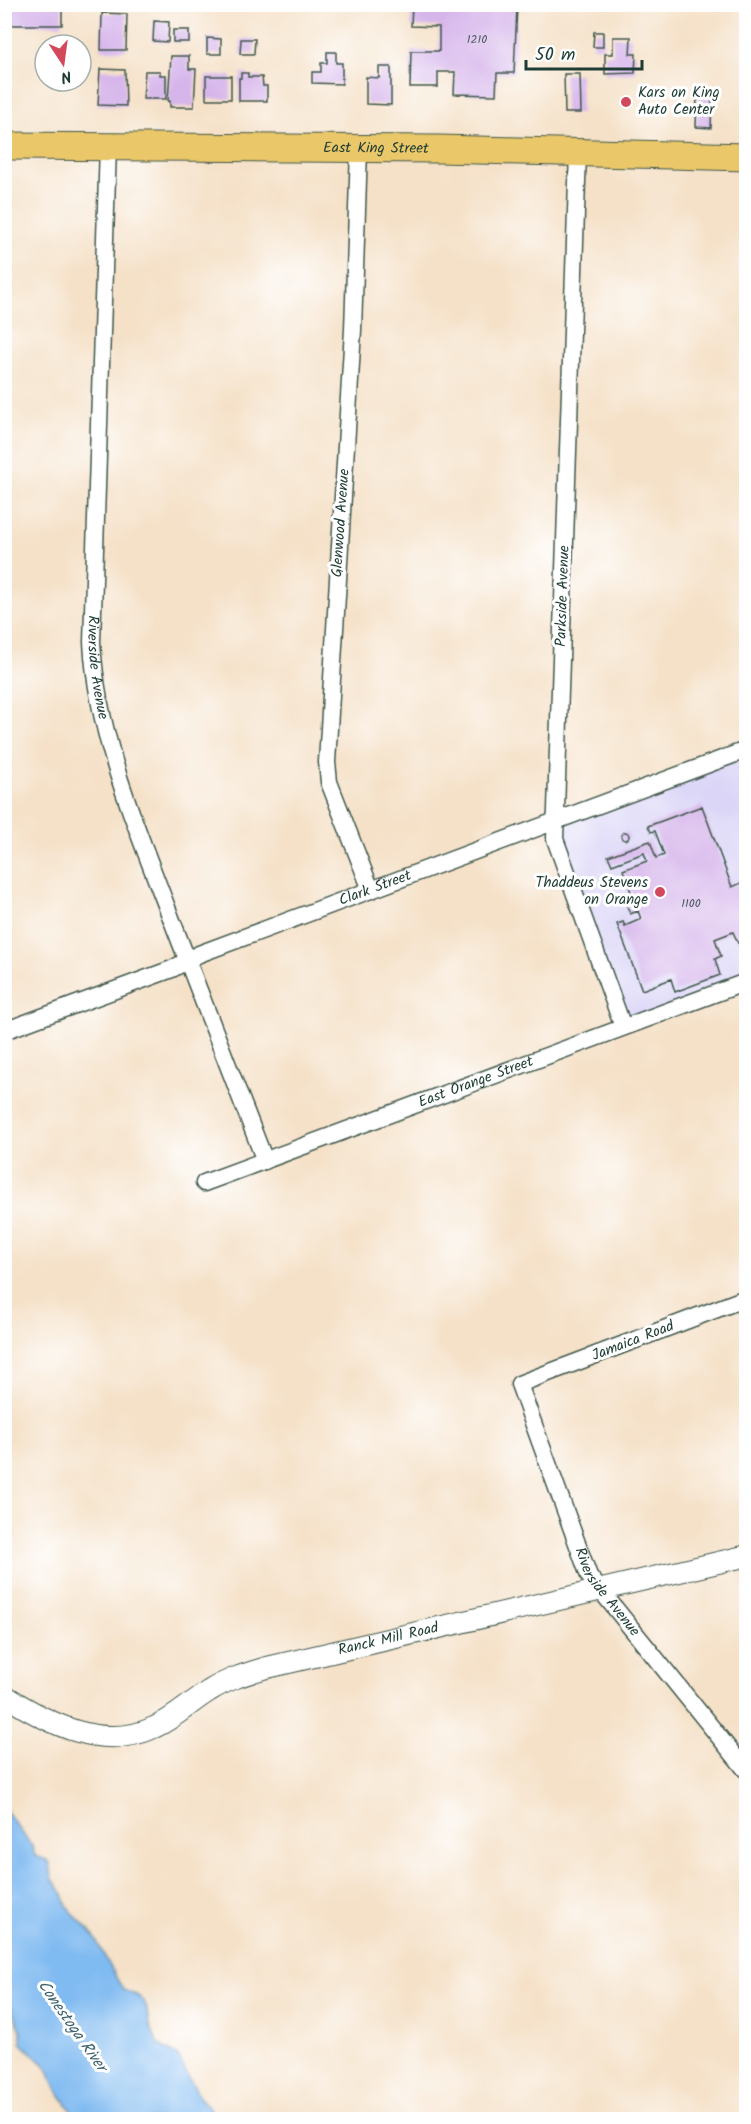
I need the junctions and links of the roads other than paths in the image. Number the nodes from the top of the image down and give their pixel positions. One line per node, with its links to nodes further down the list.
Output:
1 (4, 146): 2 (main road, East King Street)
2 (108, 146): 3 (main road, East King Street); 9 (street, Riverside Avenue)
3 (359, 149): 4 (main road, East King Street); 8 (street, Glenwood Avenue)
4 (578, 152): 5 (main road, East King Street); 7 (street, Parkside Avenue)
5 (747, 157)
6 (747, 750): 7 (street, Clark Street)
7 (556, 821): 8 (street, Clark Street); 11 (street, Parkside Avenue)
8 (371, 890): 9 (street, Clark Street)
9 (188, 960): 12 (street, Clark Street); 13 (street, Riverside Avenue)
10 (747, 982): 11 (street, East Orange Street)
11 (623, 1027): 13 (street, East Orange Street)
12 (4, 1031)
13 (265, 1161): 14 (street, East Orange Street)
14 (204, 1183)
15 (747, 1298): 16 (street, Jamaica Road)
16 (519, 1384): 18 (street, Riverside Avenue)
17 (747, 1556): 18 (street, Ranck Mill Road)
18 (599, 1590): 19 (street, Ranck Mill Road); 20 (street, Riverside Avenue)
19 (4, 1695)
20 (747, 1770)

